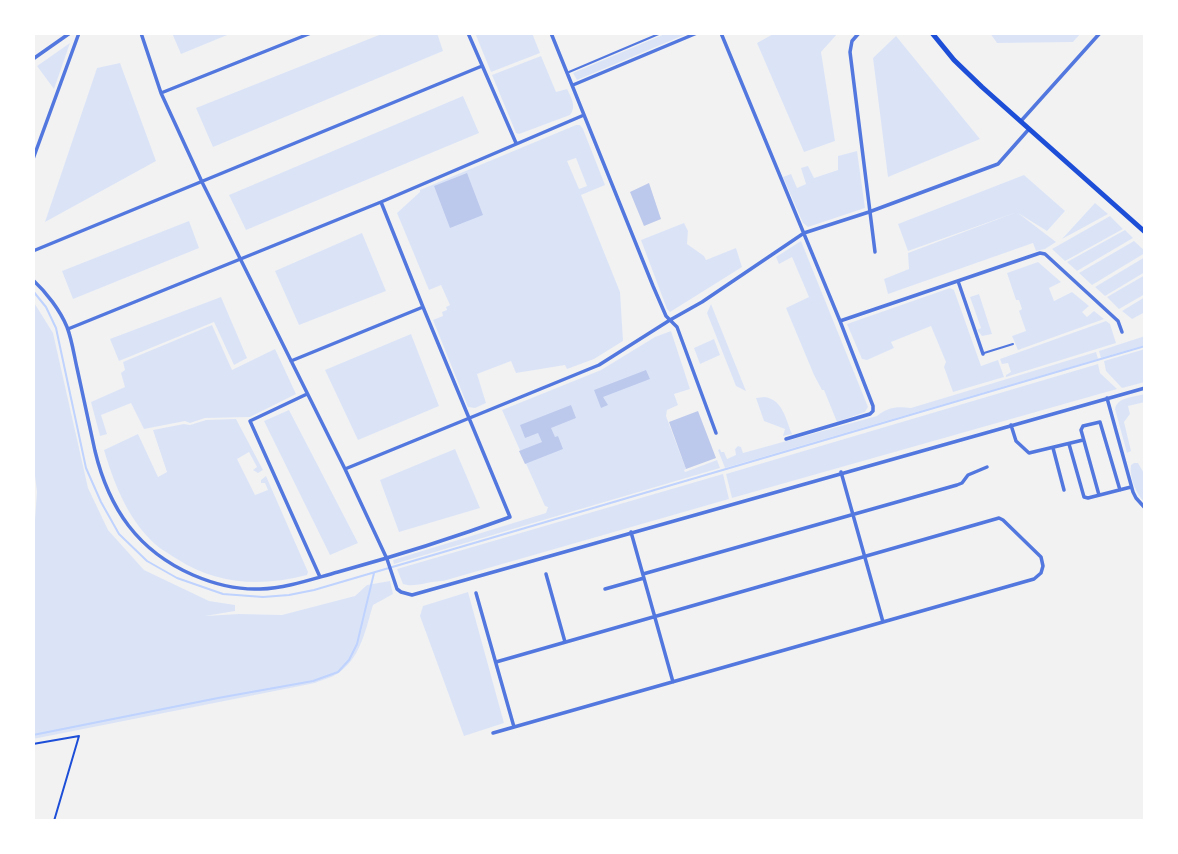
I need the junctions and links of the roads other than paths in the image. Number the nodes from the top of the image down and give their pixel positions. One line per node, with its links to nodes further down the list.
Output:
1 (70, 33): 13 (street)
2 (79, 33): 22 (street)
3 (141, 33): 17 (street)
4 (311, 33): 17 (street)
5 (468, 33): 14 (street)
6 (551, 33): 15 (street)
7 (662, 33): 15 (lane)
8 (697, 33): 16 (street)
9 (721, 33): 27 (street)
10 (859, 33): 25 (street)
11 (932, 33): 19 (main road)
12 (1100, 33): 19 (street)
13 (33, 59)
14 (482, 66): 21 (street); 23 (street)
15 (568, 73): 16 (street)
16 (572, 85): 18 (street)
17 (161, 93): 23 (street)
18 (584, 115): 21 (street); 34 (street)
19 (1021, 121): 20 (main road)
20 (1029, 129): 25 (street); 26 (main road)
21 (516, 143): 24 (street)
22 (33, 159)
23 (202, 182): 28 (street); 30 (street)
24 (381, 202): 30 (street); 33 (street)
25 (869, 212): 27 (street); 29 (street)
26 (1145, 232)
27 (804, 233): 34 (street); 35 (street)
28 (33, 251)
29 (874, 252)
30 (240, 259): 36 (street); 40 (street)
31 (33, 280): 36 (street)
32 (958, 281): 35 (street); 37 (street); 39 (street)
33 (423, 307): 40 (street); 44 (street)
34 (670, 320): 44 (street); 46 (street)
35 (840, 321): 49 (street)
36 (68, 329): 67 (street)
37 (1122, 332)
38 (1013, 344): 39 (lane)
39 (983, 354)
40 (291, 361): 42 (street)
41 (1145, 388): 43 (street)
42 (307, 394): 54 (street); 67 (street)
43 (1107, 398): 45 (street); 47 (street)
44 (468, 419): 54 (street); 64 (street)
45 (1011, 425): 52 (street); 55 (street)
46 (716, 433)
47 (1117, 435): 48 (street); 56 (street)
48 (1105, 438): 50 (street); 58 (street)
49 (786, 439)
50 (1083, 440): 51 (street); 59 (street)
51 (1069, 444): 52 (street); 59 (street)
52 (1053, 448): 57 (street)
53 (987, 467): 61 (street)
54 (345, 469): 64 (street)
55 (841, 472): 61 (street); 62 (street)
56 (1131, 487): 58 (street); 60 (street)
57 (1064, 489)
58 (1120, 490): 59 (street)
59 (1099, 495)
60 (1145, 508)
61 (853, 513): 63 (street); 66 (street)
62 (631, 532): 64 (street); 66 (street)
63 (865, 556): 70 (street); 71 (street); 71 (street)
64 (388, 561): 67 (street)
65 (546, 574): 72 (street)
66 (644, 576): 68 (street); 70 (street)
67 (320, 577)
68 (605, 589)
69 (476, 593): 73 (street)
70 (655, 616): 72 (street); 74 (street)
71 (884, 622): 74 (street)
72 (565, 642): 73 (street)
73 (496, 662): 75 (street)
74 (673, 682): 75 (street)
75 (514, 727): 76 (street)
76 (493, 733)

